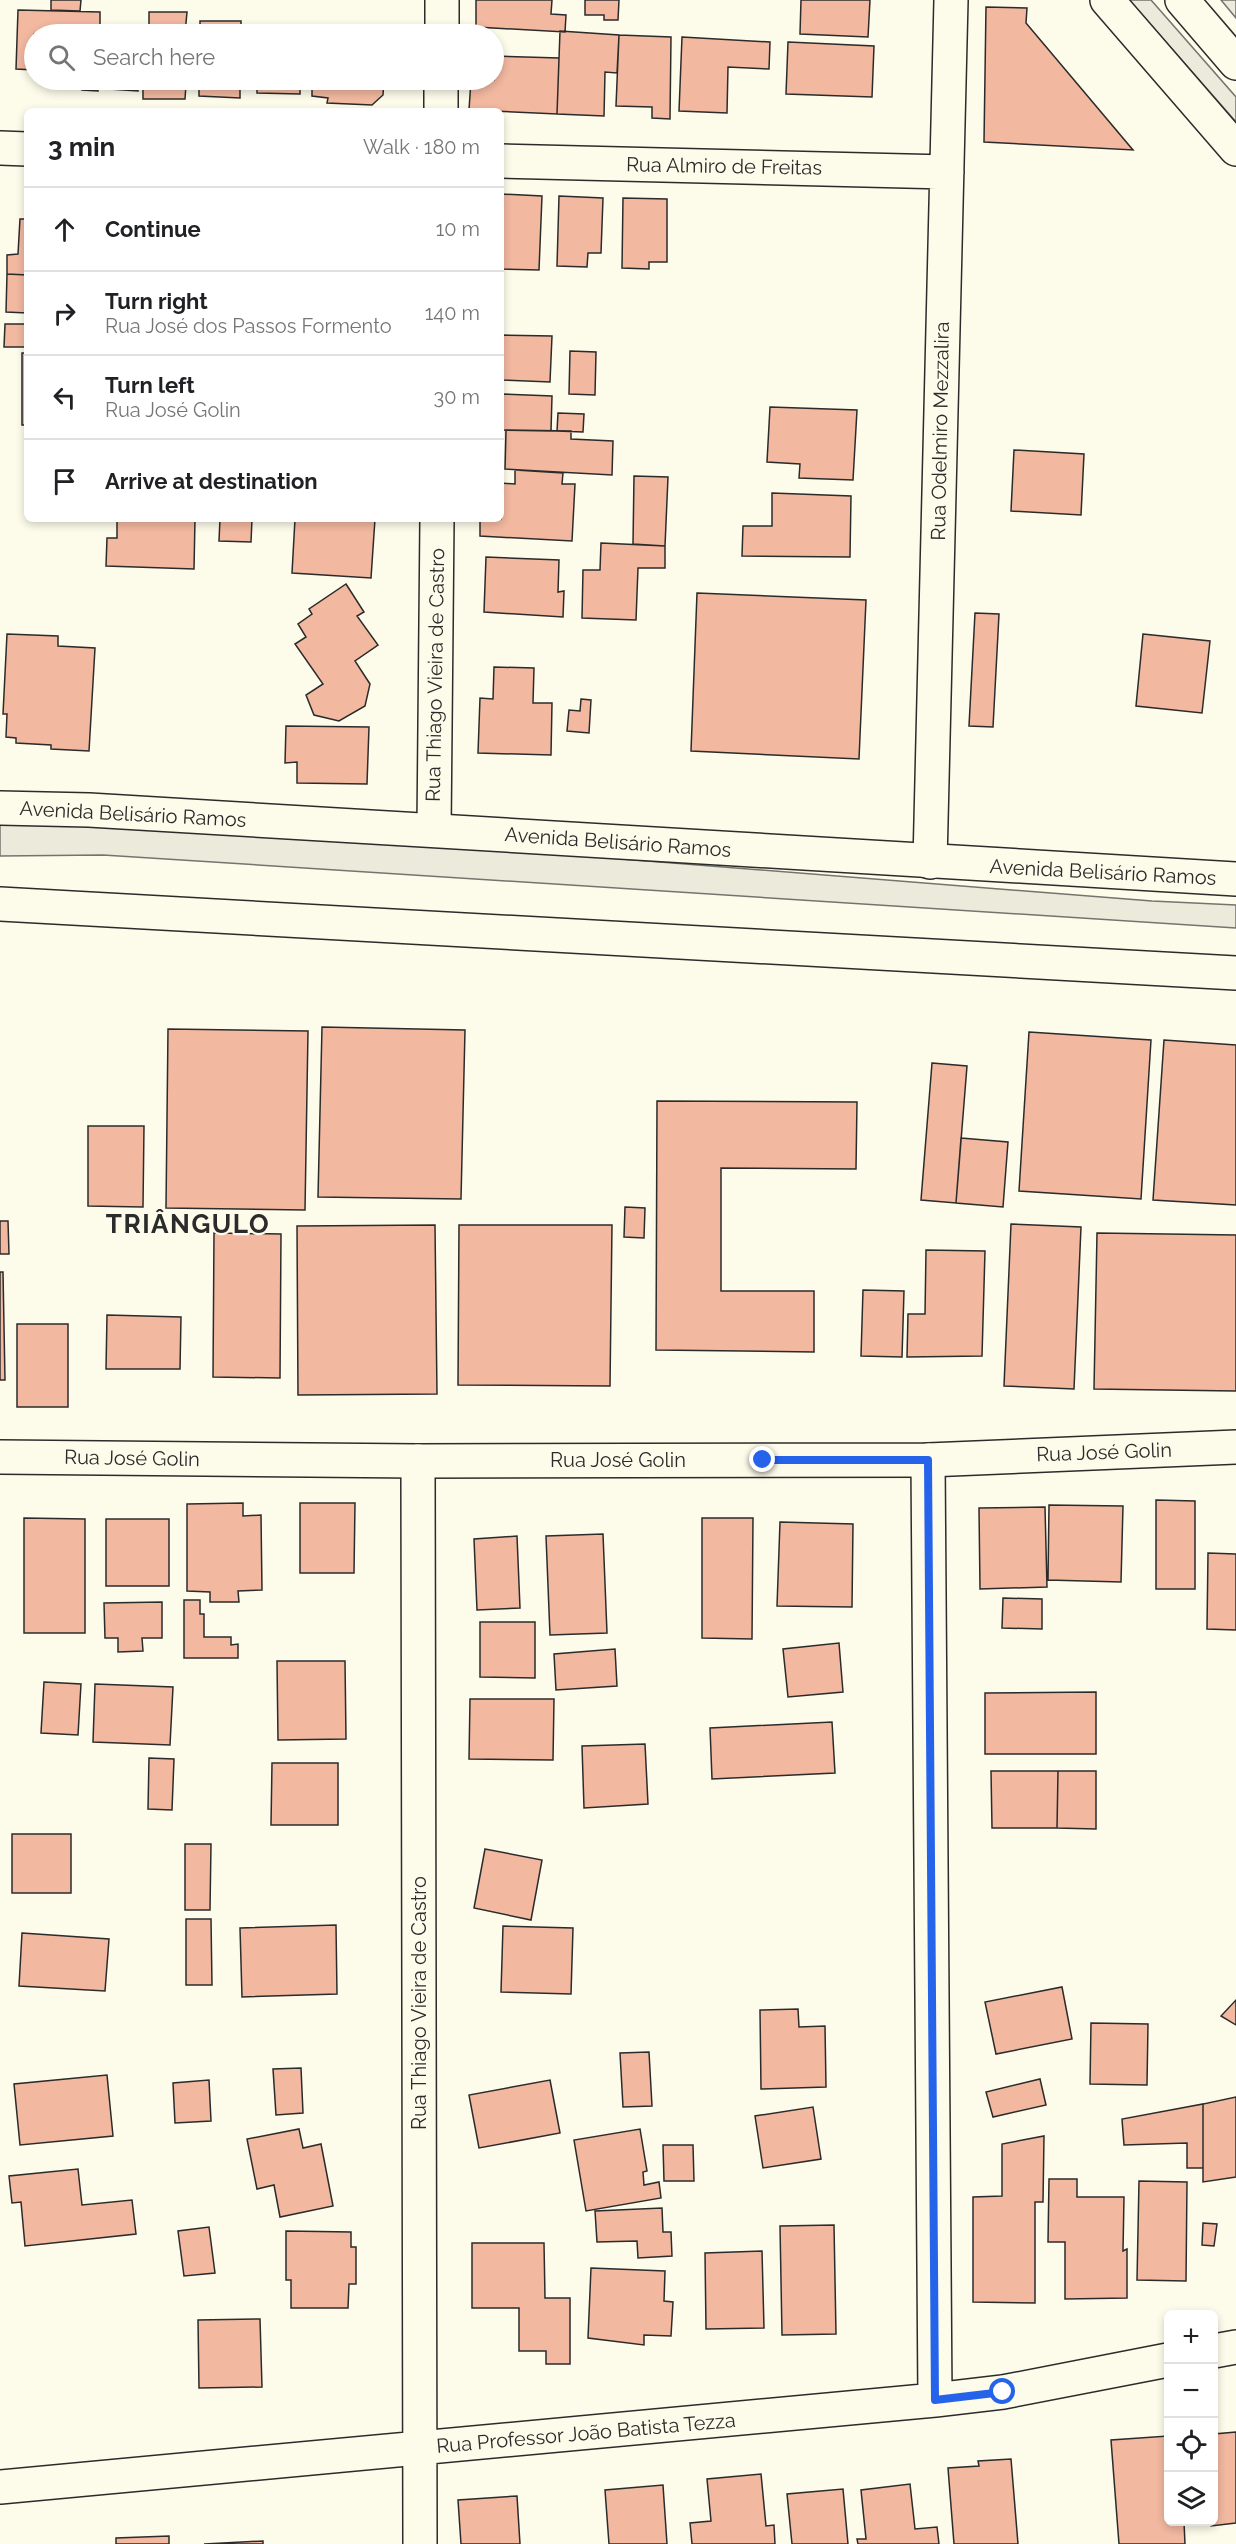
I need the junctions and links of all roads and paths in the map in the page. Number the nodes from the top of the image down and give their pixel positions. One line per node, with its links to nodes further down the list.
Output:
1 (442, 0): 5 (street)
2 (951, 0): 13 (street, Rua Odelmiro Mezzalira)
3 (1107, 0): 11 (street)
4 (1182, 0): 6 (street)
5 (442, 24)
6 (1236, 63)
7 (441, 90): 8 (street)
8 (441, 108)
9 (0, 148): 10 (street)
10 (24, 149)
11 (1236, 149)
12 (504, 161): 13 (street, Rua Almiro de Freitas)
13 (947, 172): 17 (street, Rua Odelmiro Mezzalira)
14 (437, 522): 16 (street, Rua Thiago Vieira de Castro)
15 (0, 808): 16 (street, Avenida Belisário Ramos)
16 (434, 830): 17 (street, Avenida Belisário Ramos)
17 (930, 862): 18 (street, Avenida Belisário Ramos)
18 (1236, 879)
19 (0, 904): 20 (street)
20 (1236, 973)
21 (1236, 1447): 23 (street, Rua José Golin)
22 (0, 1457): 24 (street, Rua José Golin)
23 (928, 1460): 24 (street, Rua José Golin); 28 (street)
24 (418, 1461): 29 (street, Rua Thiago Vieira de Castro)
25 (1236, 2347): 26 (street)
26 (1218, 2350)
27 (1164, 2361): 28 (street, Rua Professor João Batista Tezza)
28 (935, 2400): 29 (street, Rua Professor João Batista Tezza)
29 (420, 2448): 30 (street, Rua Professor João Batista Tezza); 31 (street, Rua Thiago Vieira de Castro)
30 (0, 2487)
31 (420, 2544)

